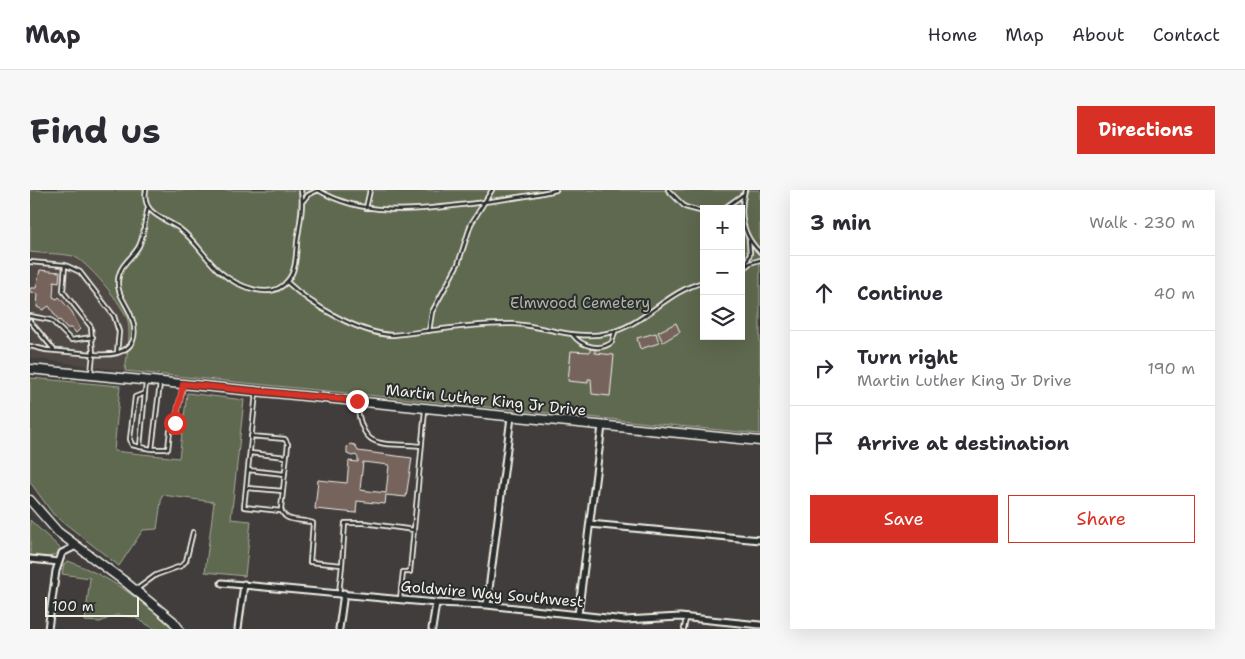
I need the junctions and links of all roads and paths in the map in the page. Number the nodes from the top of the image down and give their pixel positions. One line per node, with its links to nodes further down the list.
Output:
1 (146, 190): 12 (lane)
2 (301, 190): 8 (lane)
3 (370, 190): 13 (lane)
4 (492, 190): 9 (lane)
5 (556, 190): 9 (lane)
6 (668, 190): 14 (lane)
7 (745, 192): 10 (lane); 11 (lane)
8 (302, 202): 13 (lane); 22 (lane)
9 (484, 202): 13 (lane); 26 (lane)
10 (728, 205)
11 (744, 205)
12 (148, 208): 22 (lane); 33 (lane)
13 (366, 208)
14 (700, 211)
15 (745, 231): 16 (lane)
16 (749, 240): 17 (lane); 21 (lane)
17 (760, 252)
18 (760, 260): 21 (lane)
19 (30, 262): 20 (lane)
20 (65, 265): 29 (lane); 33 (lane)
21 (745, 267)
22 (287, 282): 26 (lane)
23 (700, 284): 27 (lane)
24 (30, 316): 29 (lane)
25 (30, 320): 31 (lane)
26 (429, 331): 28 (lane)
27 (615, 332): 28 (lane); 28 (lane)
28 (572, 334)
29 (93, 337): 32 (lane)
30 (30, 346): 31 (lane)
31 (55, 351): 32 (lane)
32 (93, 354): 33 (lane); 37 (lane)
33 (117, 354)
34 (30, 369): 35 (main road, Martin Luther King Jr Drive)
35 (42, 370): 36 (main road); 37 (main road, Martin Luther King Jr Drive)
36 (30, 373)
37 (91, 375): 38 (main road, Martin Luther King Jr Drive)
38 (146, 380): 39 (main road, Martin Luther King Jr Drive); 42 (lane)
39 (160, 382): 40 (main road, Martin Luther King Jr Drive); 51 (lane)
40 (183, 384): 41 (main road, Martin Luther King Jr Drive); 51 (lane)
41 (256, 391): 43 (main road, Martin Luther King Jr Drive); 47 (lane)
42 (145, 393): 50 (lane); 50 (lane)
43 (357, 401): 44 (main road, Martin Luther King Jr Drive); 49 (lane)
44 (425, 408): 45 (main road, Martin Luther King Jr Drive); 49 (lane)
45 (511, 417): 46 (main road, Martin Luther King Jr Drive); 74 (street)
46 (602, 426): 48 (main road, Martin Luther King Jr Drive); 60 (street)
47 (251, 436): 52 (lane); 53 (lane)
48 (760, 441)
49 (422, 446): 61 (lane)
50 (140, 447): 51 (lane)
51 (152, 449)
52 (250, 453): 53 (lane); 54 (lane)
53 (286, 457): 55 (lane)
54 (248, 470): 55 (lane); 56 (lane)
55 (284, 474): 57 (lane)
56 (246, 488): 57 (lane); 59 (lane)
57 (283, 491): 59 (lane)
58 (30, 500): 64 (main road)
59 (281, 511): 67 (lane)
60 (590, 524): 63 (street); 75 (street)
61 (414, 530): 67 (lane); 72 (lane)
62 (193, 532): 70 (lane)
63 (760, 540)
64 (76, 546): 66 (street); 70 (main road)
65 (30, 559): 66 (street)
66 (59, 562): 78 (street)
67 (342, 565): 71 (lane)
68 (222, 582): 69 (street, Goldwire Way Southwest)
69 (244, 584): 71 (street, Goldwire Way Southwest); 80 (street)
70 (135, 590): 79 (main road)
71 (342, 593): 72 (street, Goldwire Way Southwest); 81 (street)
72 (400, 599): 73 (street, Goldwire Way Southwest)
73 (436, 603): 74 (street, Goldwire Way Southwest); 82 (street)
74 (486, 605): 75 (street, Goldwire Way Southwest)
75 (578, 615): 76 (street, Goldwire Way Southwest)
76 (686, 617): 77 (street, Goldwire Way Southwest); 83 (lane)
77 (760, 625)
78 (48, 629)
79 (179, 629)
80 (238, 629)
81 (339, 629)
82 (432, 629)
83 (684, 629)

